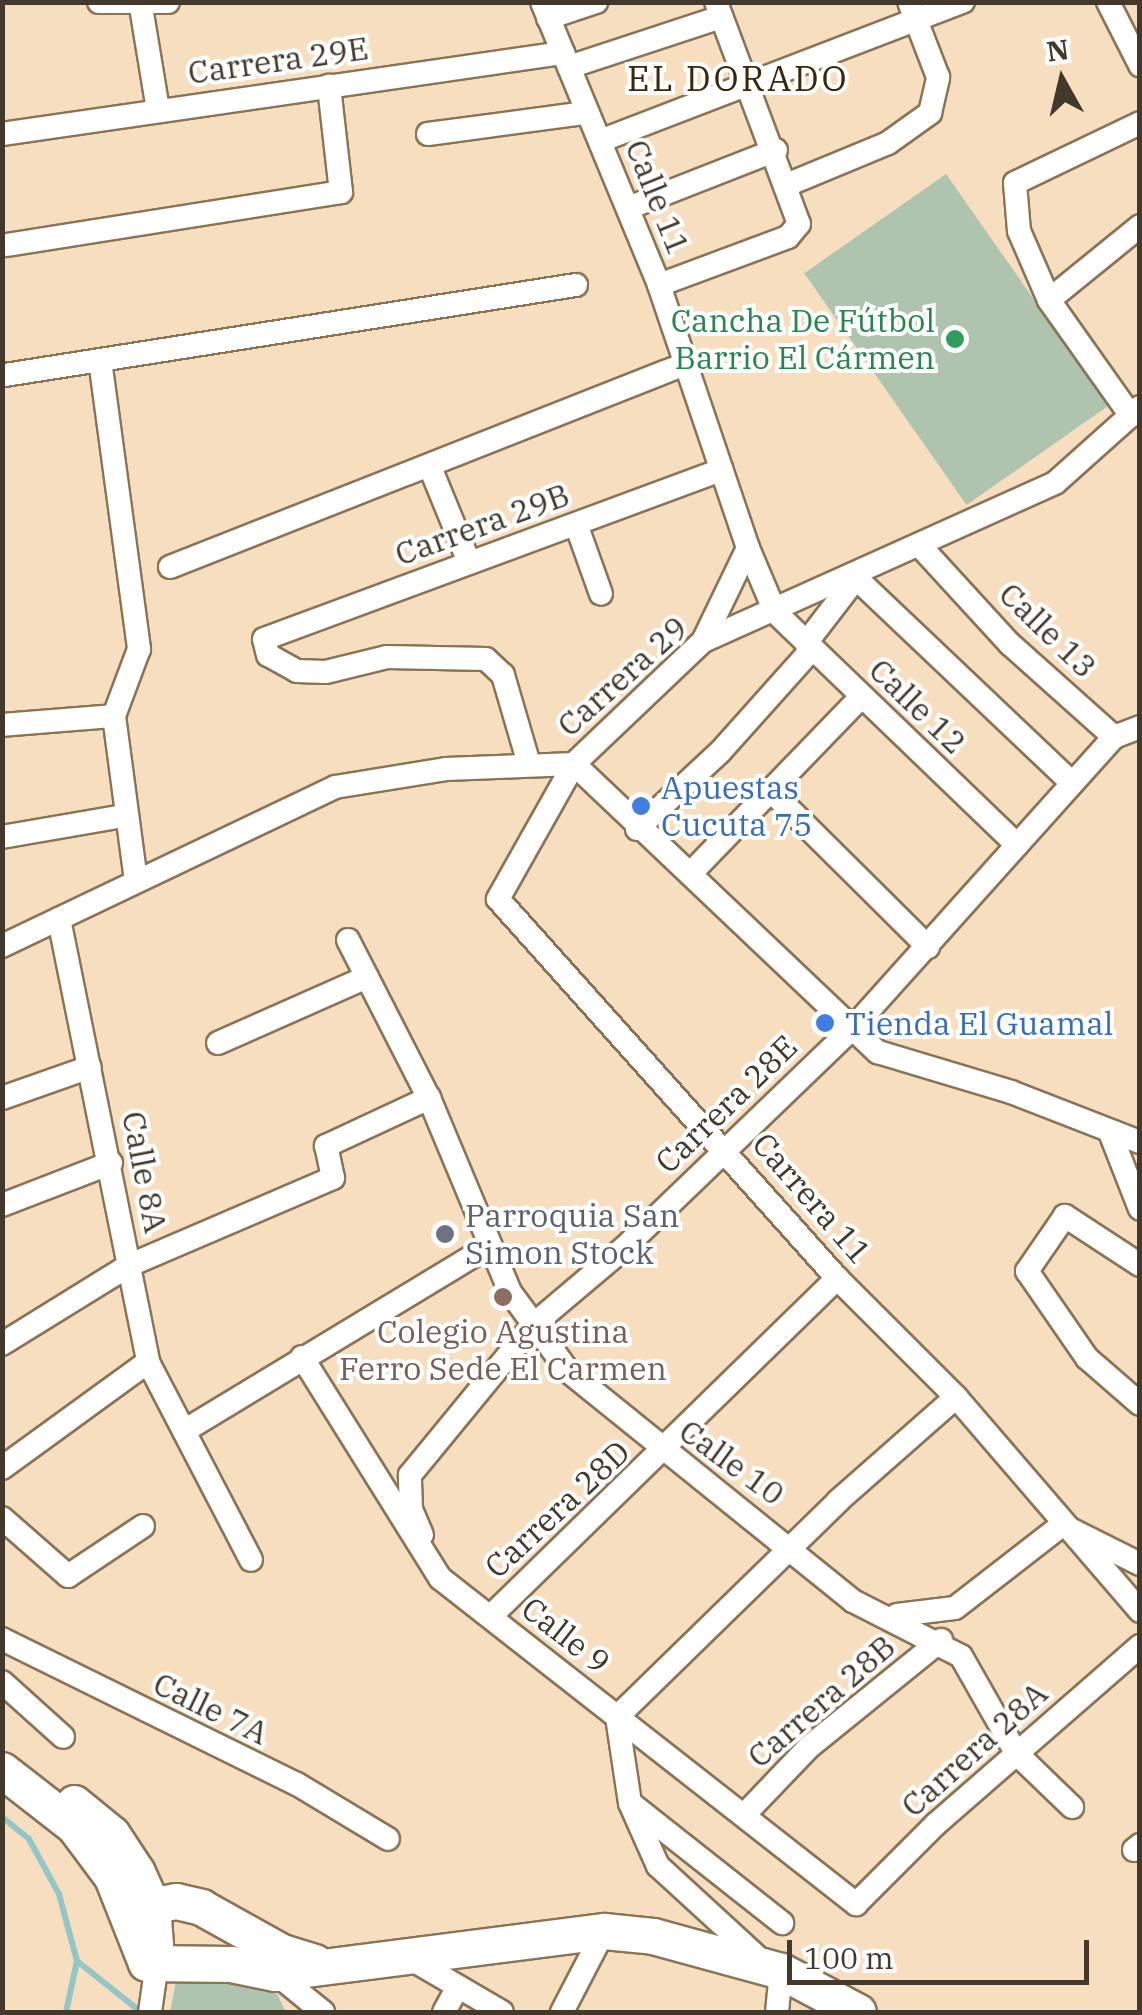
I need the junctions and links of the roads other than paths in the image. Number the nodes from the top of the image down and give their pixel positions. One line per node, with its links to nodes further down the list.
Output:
1 (100, 2): 6 (street)
2 (168, 2): 6 (street)
3 (596, 2): 7 (street)
4 (964, 2): 9 (street)
5 (1108, 2): 11 (street)
6 (141, 7): 14 (street)
7 (545, 10): 10 (street, Calle 11)
8 (719, 10): 10 (street, Carrera 29E); 12 (street)
9 (913, 12): 12 (street); 21 (street)
10 (566, 60): 13 (street, Carrera 29E); 15 (street, Calle 11)
11 (1140, 65)
12 (751, 84): 19 (street); 20 (street)
13 (329, 86): 14 (street, Carrera 29E); 24 (street)
14 (158, 110): 17 (street, Carrera 29E)
15 (586, 112): 18 (street); 19 (street, Calle 11)
16 (1140, 123): 27 (street)
17 (2, 134)
18 (428, 134)
19 (600, 140): 22 (street, Calle 11)
20 (776, 150): 21 (street); 22 (street)
21 (789, 184): 25 (street)
22 (628, 208): 25 (street, Calle 11)
23 (1140, 226): 27 (street)
24 (7, 245)
25 (659, 285): 29 (street, Calle 11)
26 (576, 286): 28 (street)
27 (1049, 300): 31 (street)
28 (100, 360): 30 (street); 45 (street)
29 (685, 364): 32 (street); 33 (street, Calle 11)
30 (5, 375)
31 (1136, 411): 36 (street, Carrera 29)
32 (430, 467): 37 (street); 38 (street)
33 (722, 470): 34 (street, Carrera 29B); 35 (street, Calle 11)
34 (576, 524): 37 (street, Carrera 29B); 40 (street)
35 (748, 548): 41 (street, Calle 11); 42 (street)
36 (922, 548): 39 (street, Carrera 29); 48 (street, Calle 13)
37 (470, 562): 49 (street, Carrera 29B)
38 (170, 566)
39 (856, 578): 41 (street, Carrera 29); 43 (street); 51 (street)
40 (600, 594)
41 (775, 612): 42 (street, Carrera 29); 43 (street, Calle 12)
42 (704, 641): 50 (street, Carrera 29)
43 (809, 646): 44 (street, Calle 12); 54 (street)
44 (861, 697): 52 (street); 56 (street, Calle 12)
45 (114, 716): 46 (street); 53 (street)
46 (2, 724)
47 (1140, 727): 48 (street)
48 (1114, 736): 51 (street, Carrera 28E)
49 (528, 764): 50 (street, Carrera 29); 58 (street, Carrera 29)
50 (574, 764): 54 (street); 71 (street, Carrera 11)
51 (1071, 782): 56 (street, Carrera 28E)
52 (772, 792): 57 (street); 62 (street)
53 (124, 816): 55 (street); 58 (street)
54 (637, 828): 57 (street)
55 (2, 837)
56 (1017, 846): 62 (street, Carrera 28E)
57 (690, 874): 64 (street)
58 (136, 882): 59 (street, Carrera 29)
59 (59, 919): 61 (street, Carrera 29); 66 (street, Calle 8A)
60 (348, 940): 63 (street, Calle 10)
61 (2, 946)
62 (928, 947): 64 (street, Carrera 28E)
63 (367, 977): 65 (street); 68 (street, Calle 10)
64 (852, 1029): 69 (street); 71 (street, Carrera 28E)
65 (218, 1043)
66 (90, 1066): 67 (street); 72 (street, Calle 8A)
67 (2, 1098)
68 (429, 1098): 75 (street, Calle 10); 76 (street)
69 (1111, 1134): 70 (street); 74 (street)
70 (1140, 1142)
71 (726, 1148): 78 (street, Carrera 11); 79 (street, Carrera 28E)
72 (111, 1163): 73 (street); 76 (street, Calle 8A)
73 (2, 1205)
74 (1140, 1208)
75 (488, 1246): 79 (street, Calle 10); 81 (street)
76 (130, 1265): 80 (street); 82 (street, Calle 8A)
77 (1140, 1265): 84 (street)
78 (837, 1278): 83 (street, Carrera 11); 86 (street, Carrera 28D)
79 (533, 1325): 86 (street, Calle 10); 94 (street, Carrera 28E)
80 (2, 1344)
81 (302, 1358): 85 (street); 94 (street, Calle 9)
82 (148, 1362): 85 (street, Calle 8A); 87 (street)
83 (956, 1397): 89 (street, Carrera 11); 91 (street)
84 (1140, 1404)
85 (184, 1432): 92 (street, Calle 8A)
86 (663, 1453): 91 (street, Calle 10); 97 (street, Carrera 28D)
87 (2, 1468)
88 (2, 1518): 90 (street)
89 (1062, 1525): 93 (street); 95 (street, Carrera 11); 96 (street, Carrera 28B)
90 (143, 1526)
91 (794, 1547): 96 (street, Calle 10); 102 (street)
92 (251, 1560)
93 (1140, 1564)
94 (440, 1578): 97 (street, Calle 9)
95 (1140, 1611)
96 (891, 1615): 99 (street, Calle 10)
97 (490, 1616): 102 (street, Calle 9)
98 (2, 1639): 111 (street, Calle 7A)
99 (941, 1640): 105 (street, Calle 10); 109 (street, Carrera 28B)
100 (1140, 1646): 105 (street, Carrera 28A)
101 (2, 1682): 103 (street)
102 (617, 1716): 107 (street); 109 (street, Calle 9)
103 (62, 1737)
104 (2, 1747): 110 (main road)
105 (1016, 1753): 108 (street, Calle 10); 112 (street, Carrera 28A)
106 (2, 1770): 114 (main road)
107 (630, 1803): 115 (street); 119 (street)
108 (1072, 1807)
109 (746, 1813): 112 (street, Calle 9)
110 (112, 1834): 113 (main road); 114 (main road)
111 (388, 1839)
112 (856, 1904)
113 (201, 1907): 114 (main road); 118 (main road)
114 (140, 1908): 121 (main road)
115 (782, 1923)
116 (604, 1930): 117 (main road); 119 (main road); 126 (street)
117 (404, 1955): 118 (main road); 122 (street)
118 (326, 1965): 120 (main road)
119 (775, 1970): 127 (street); 128 (main road)
120 (275, 1973): 121 (main road); 123 (street)
121 (151, 1983)
122 (458, 1987): 124 (street); 125 (street)
123 (323, 2012)
124 (444, 2012)
125 (502, 2012)
126 (562, 2012)
127 (778, 2012)
128 (858, 2012)

